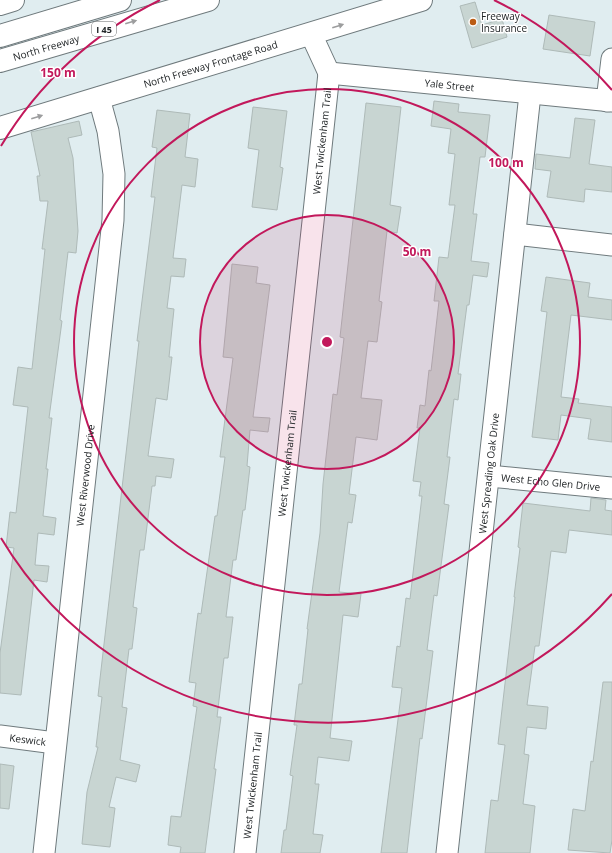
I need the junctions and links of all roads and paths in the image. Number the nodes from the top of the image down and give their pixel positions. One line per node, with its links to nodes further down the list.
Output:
1 (13, 0): 5 (main road)
2 (120, 0): 7 (main road, I 45)
3 (208, 0): 9 (main road, North Freeway / I 45, one-way to 3)
4 (421, 0): 6 (main road, North Freeway Frontage Road, one-way to 4)
5 (0, 4)
6 (311, 34): 10 (street); 12 (main road, North Freeway Frontage Road)
7 (0, 36)
8 (612, 59): 13 (street)
9 (0, 61)
10 (329, 73): 11 (street, Yale Street); 22 (street, West Twickenham Trail)
11 (530, 94): 13 (street, Yale Street); 15 (street, West Spreading Oak Drive)
12 (99, 98): 14 (main road, North Freeway Frontage Road, one-way to 12); 20 (street, West Riverwood Drive)
13 (609, 101)
14 (0, 128)
15 (515, 234): 16 (street); 17 (street, West Spreading Oak Drive)
16 (612, 245)
17 (489, 476): 18 (street, West Echo Glen Drive); 23 (street, West Spreading Oak Drive)
18 (612, 488)
19 (0, 736): 20 (street, Keswick)
20 (55, 743): 21 (street, West Riverwood Drive)
21 (44, 853)
22 (245, 853)
23 (447, 853)

